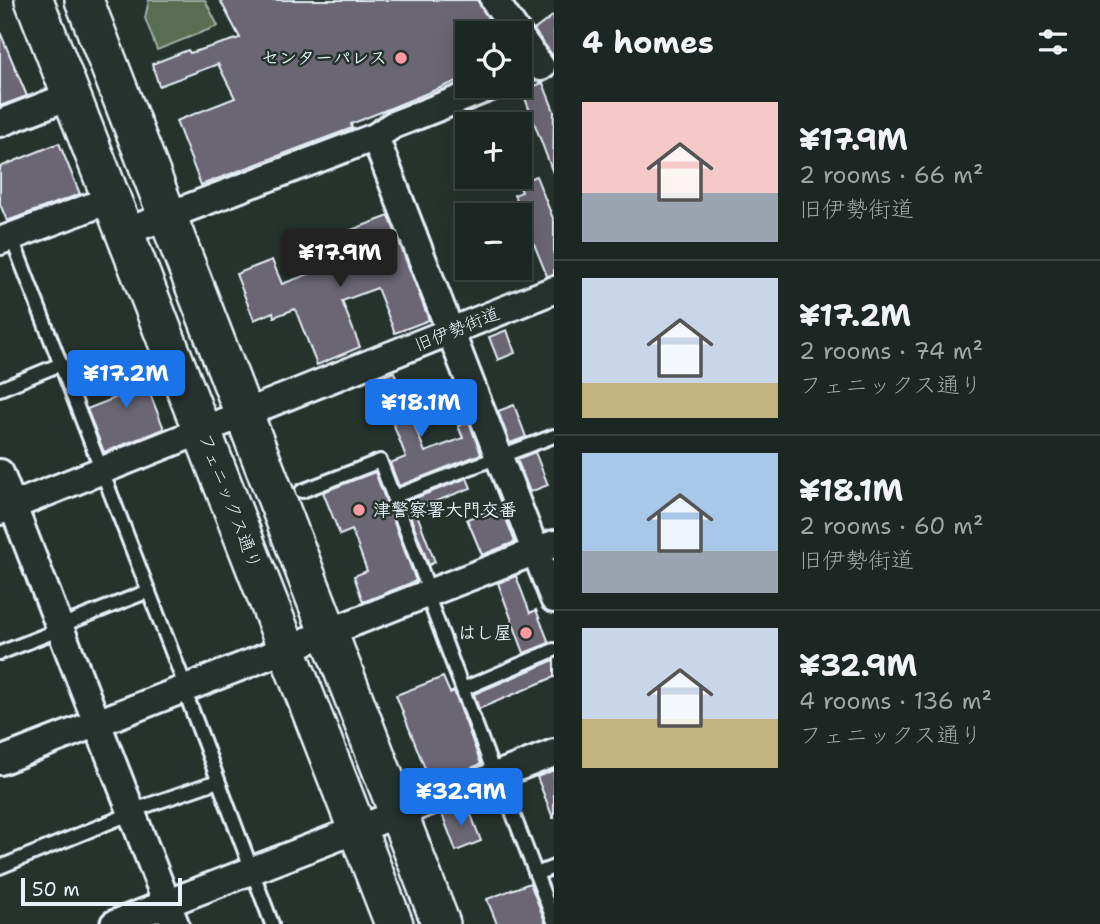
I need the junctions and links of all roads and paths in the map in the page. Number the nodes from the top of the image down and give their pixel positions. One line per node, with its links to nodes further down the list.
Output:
1 (34, 0): 5 (street, フェニックス通り)
2 (84, 0): 10 (street)
3 (494, 0): 4 (street)
4 (509, 21)
5 (72, 95): 7 (street); 9 (street, フェニックス通り)
6 (462, 98): 8 (street)
7 (0, 123)
8 (375, 138): 10 (street); 13 (street)
9 (119, 215): 10 (street); 11 (street); 17 (street, フェニックス通り)
10 (168, 215): 16 (street)
11 (6, 238): 14 (lane)
12 (554, 290): 13 (street, 旧伊勢街道)
13 (450, 332): 16 (street, 旧伊勢街道); 19 (street)
14 (61, 364): 15 (lane); 20 (lane)
15 (0, 389)
16 (245, 414): 17 (street, 旧伊勢街道); 30 (street)
17 (202, 431): 20 (street, 旧伊勢街道); 31 (street, フェニックス通り)
18 (554, 436): 19 (lane)
19 (499, 458): 23 (lane); 25 (street)
20 (102, 471): 24 (street, 旧伊勢街道); 26 (lane)
21 (0, 473): 24 (street)
22 (302, 491): 23 (lane)
23 (393, 497): 27 (lane)
24 (7, 509): 29 (street)
25 (545, 548): 27 (street); 28 (street)
26 (149, 591): 29 (lane); 34 (lane)
27 (428, 593): 30 (street); 35 (lane)
28 (554, 599)
29 (61, 628): 33 (lane); 36 (street)
30 (329, 632): 31 (street); 42 (street)
31 (287, 648): 34 (street); 43 (street, フェニックス通り)
32 (554, 650): 35 (lane)
33 (0, 653)
34 (185, 688): 36 (street); 40 (lane)
35 (463, 689): 39 (lane)
36 (98, 722): 38 (street); 41 (street)
37 (554, 753): 39 (street)
38 (0, 761)
39 (497, 776): 42 (street); 47 (lane)
40 (218, 781): 41 (lane); 46 (lane)
41 (132, 812): 44 (lane); 48 (street)
42 (399, 814): 43 (street); 53 (street)
43 (358, 831): 46 (street); 52 (street, フェニックス通り)
44 (0, 867)
45 (554, 867): 47 (lane)
46 (252, 871): 48 (street); 51 (lane)
47 (536, 874): 49 (lane)
48 (171, 914): 50 (street)
49 (554, 921)
50 (114, 924)
51 (272, 924)
52 (394, 924)
53 (441, 924)

